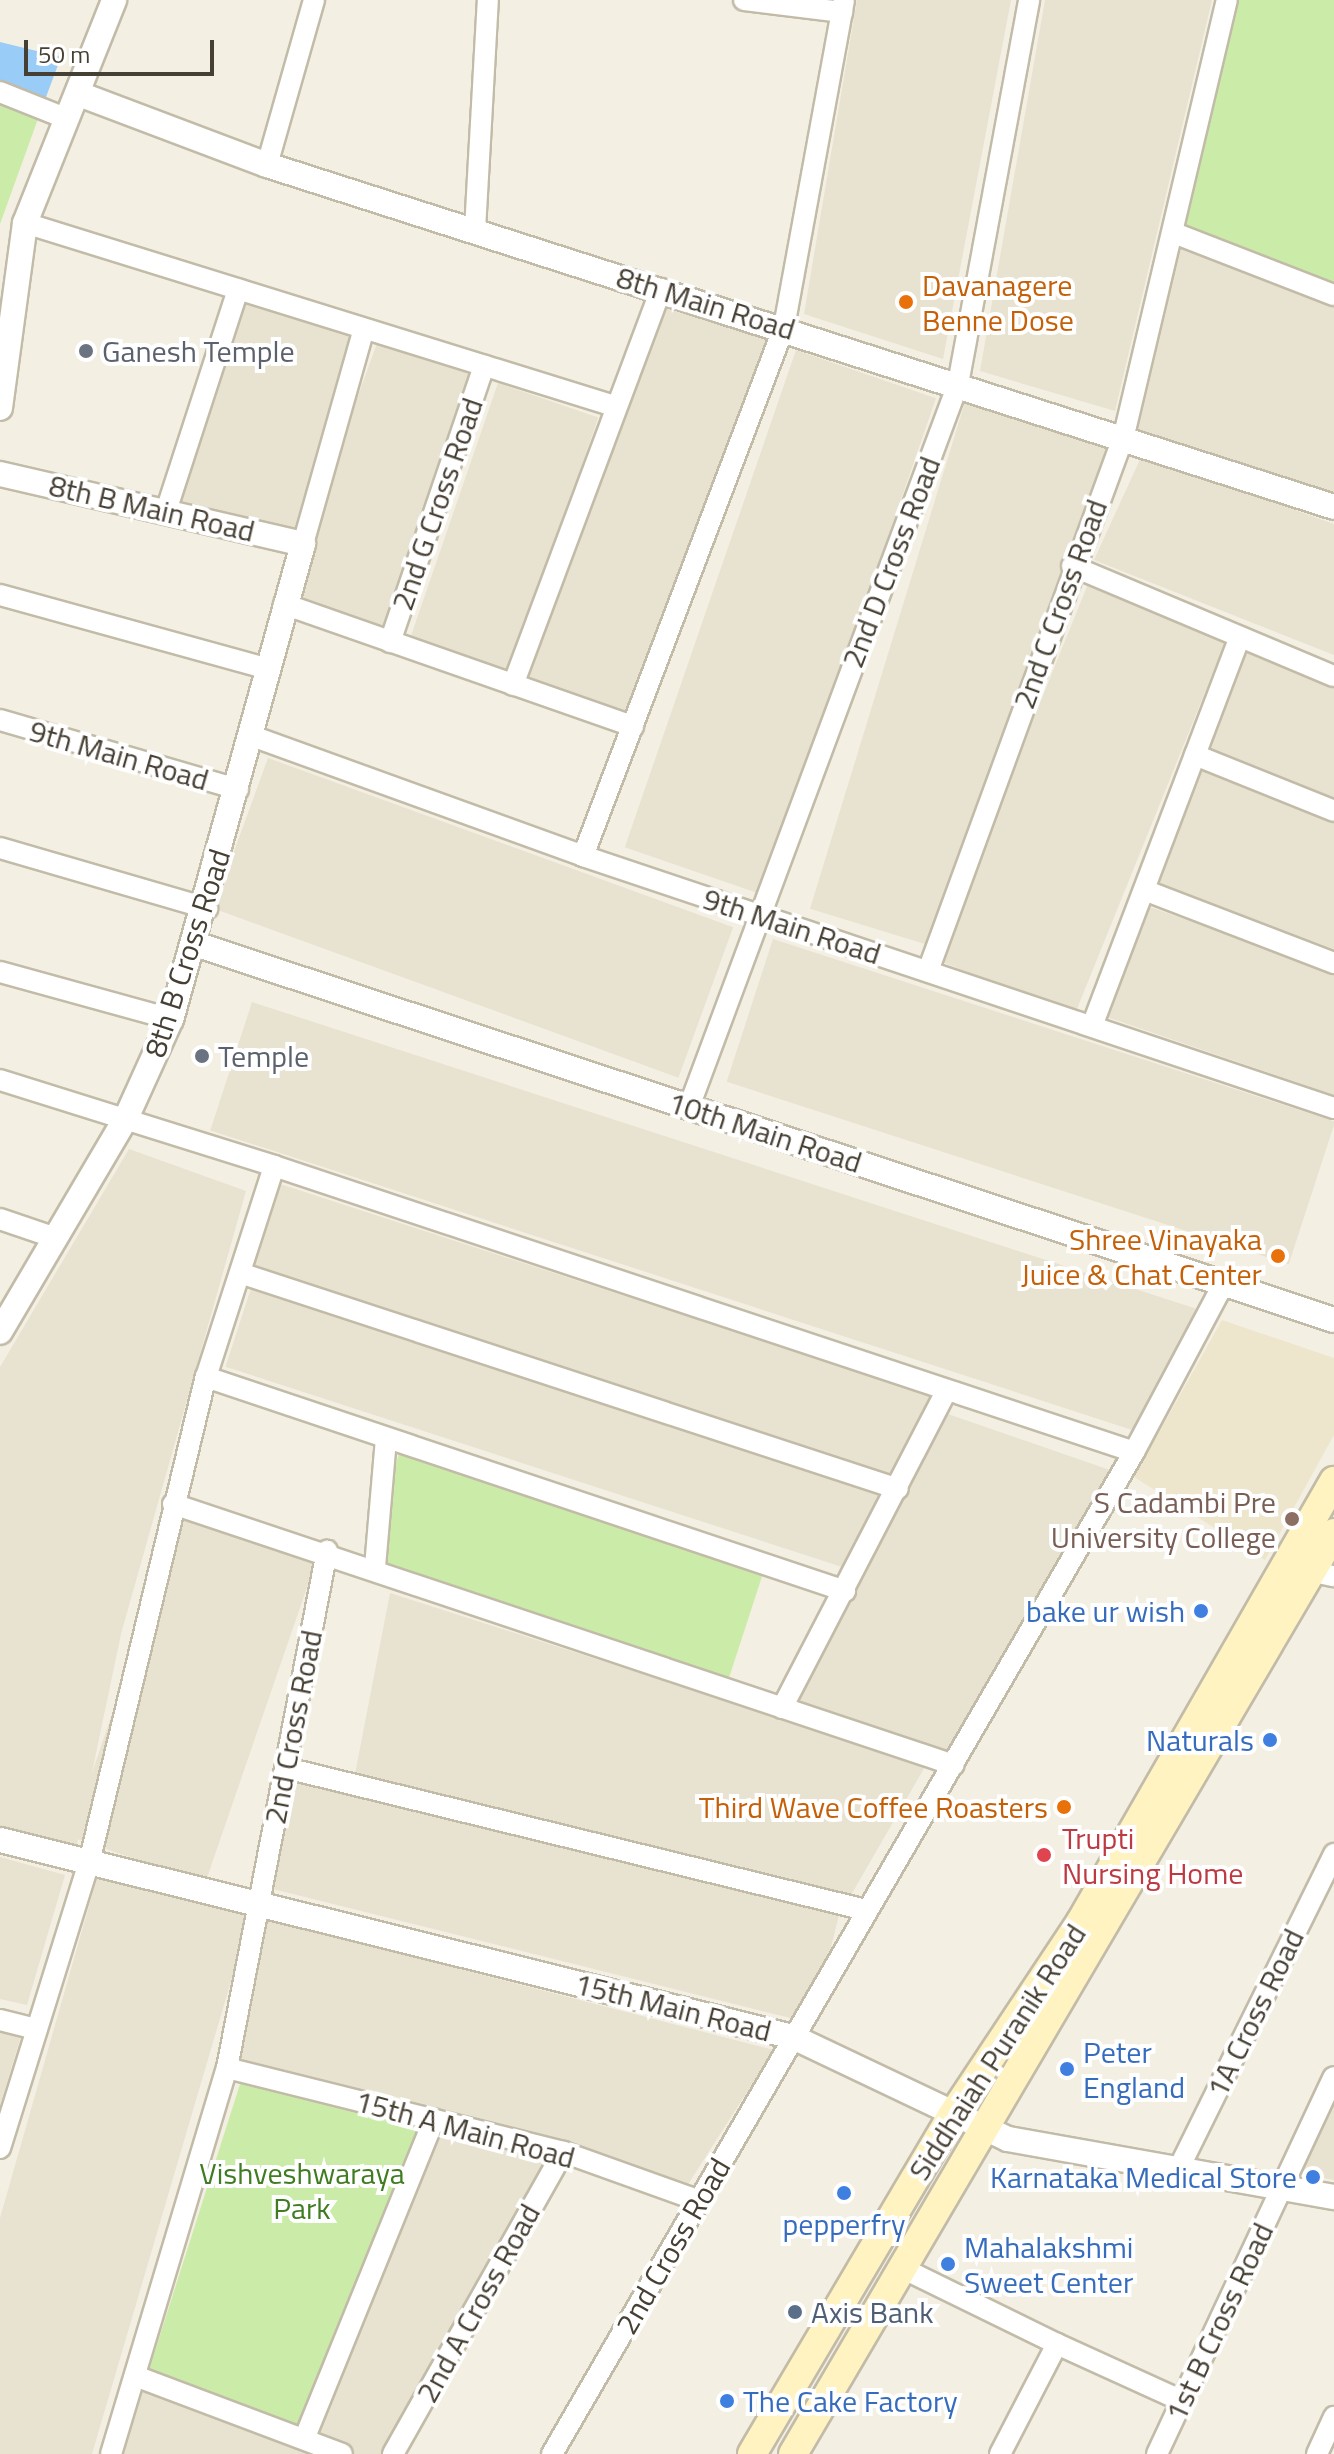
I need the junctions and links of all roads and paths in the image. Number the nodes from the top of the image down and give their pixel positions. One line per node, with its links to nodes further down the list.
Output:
1 (114, 0): 9 (street)
2 (314, 0): 11 (street)
3 (488, 0): 13 (street)
4 (744, 0): 7 (street)
5 (1029, 0): 21 (street, 2nd D Cross Road)
6 (1227, 0): 14 (street, 2nd C Cross Road)
7 (843, 6): 18 (street)
8 (0, 92): 10 (street)
9 (79, 94): 10 (street); 11 (street, 8th Main Road)
10 (68, 119): 12 (street)
11 (267, 165): 13 (street, 8th Main Road)
12 (25, 223): 15 (street); 23 (street)
13 (475, 230): 16 (street, 8th Main Road)
14 (1174, 233): 17 (street); 24 (street, 2nd C Cross Road)
15 (238, 289): 19 (street); 27 (street)
16 (661, 289): 18 (street, 8th Main Road); 22 (street)
17 (1334, 295)
18 (784, 327): 21 (street, 8th Main Road); 38 (street)
19 (364, 329): 20 (street); 28 (street)
20 (484, 366): 22 (street); 33 (street, 2nd G Cross Road)
21 (958, 384): 24 (street, 8th Main Road); 47 (street, 2nd D Cross Road)
22 (611, 405): 36 (street)
23 (0, 408)
24 (1124, 435): 26 (street, 8th Main Road); 29 (street, 2nd C Cross Road)
25 (0, 474): 27 (street, 8th B Main Road)
26 (1334, 507)
27 (167, 508): 28 (street, 8th B Main Road)
28 (303, 544): 31 (street, 8th B Cross Road)
29 (1072, 566): 32 (street); 50 (street, 2nd C Cross Road)
30 (0, 595): 34 (street)
31 (284, 604): 33 (street); 34 (street, 8th B Cross Road)
32 (1240, 637): 35 (street); 40 (street)
33 (390, 642): 36 (street)
34 (269, 669): 39 (street, 8th B Cross Road)
35 (1334, 676)
36 (513, 685): 38 (street)
37 (0, 720): 41 (street, 9th Main Road)
38 (633, 726): 44 (street)
39 (252, 736): 41 (street, 8th B Cross Road); 44 (street, 9th Main Road)
40 (1195, 755): 42 (street); 45 (street)
41 (238, 789): 46 (street, 8th B Cross Road)
42 (1334, 811)
43 (0, 848): 46 (street)
44 (583, 856): 47 (street, 9th Main Road)
45 (1144, 890): 49 (street); 53 (street)
46 (207, 908): 48 (street, 8th B Cross Road)
47 (758, 915): 50 (street, 9th Main Road); 55 (street, 2nd D Cross Road)
48 (195, 944): 52 (street, 8th B Cross Road); 55 (street, 10th Main Road)
49 (1334, 963)
50 (928, 971): 53 (street, 9th Main Road)
51 (0, 972): 52 (street)
52 (171, 1019): 57 (street, 8th B Cross Road)
53 (1092, 1026): 56 (street, 9th Main Road)
54 (0, 1080): 57 (street)
55 (689, 1107): 62 (street, 10th Main Road)
56 (1334, 1108)
57 (126, 1118): 58 (street); 60 (street, 8th B Cross Road)
58 (274, 1166): 61 (street); 66 (street)
59 (0, 1219): 60 (street)
60 (53, 1237): 64 (street, 8th B Cross Road)
61 (243, 1274): 65 (street); 70 (street)
62 (1225, 1281): 63 (street, 10th Main Road); 68 (street, 2nd Cross Road)
63 (1334, 1320)
64 (0, 1332)
65 (206, 1377): 67 (street); 71 (street)
66 (945, 1394): 68 (street); 70 (street)
67 (386, 1438): 74 (street); 76 (street)
68 (1134, 1452): 78 (street, 2nd Cross Road)
69 (1334, 1481): 75 (main road, Siddhaiah Puranik Road)
70 (898, 1489): 76 (street)
71 (173, 1504): 73 (street); 82 (street)
72 (1334, 1533): 75 (main road, Siddhaiah Puranik Road)
73 (327, 1551): 74 (street); 79 (street, 2nd Cross Road)
74 (375, 1567): 77 (street)
75 (1310, 1571): 90 (main road, Siddhaiah Puranik Road); 92 (main road, Siddhaiah Puranik Road)
76 (845, 1591): 77 (street)
77 (782, 1708): 78 (street)
78 (954, 1765): 84 (street, 2nd Cross Road)
79 (286, 1768): 83 (street, 2nd Cross Road); 84 (street)
80 (0, 1840): 82 (street, 15th Main Road)
81 (1334, 1854): 95 (street, 1A Cross Road)
82 (89, 1863): 83 (street, 15th Main Road); 86 (street)
83 (259, 1903): 87 (street, 15th Main Road); 88 (street, 2nd Cross Road)
84 (866, 1910): 87 (street, 2nd Cross Road)
85 (0, 2020): 86 (street)
86 (37, 2029): 93 (street)
87 (793, 2037): 90 (street, 15th Main Road); 98 (street, 2nd Cross Road)
88 (227, 2068): 91 (street, 15th A Main Road); 101 (street, 2nd Cross Road)
89 (1334, 2077): 96 (street, 1st B Cross Road)
90 (951, 2117): 92 (street, 15th Main Road); 109 (main road, Siddhaiah Puranik Road)
91 (434, 2119): 94 (street, 15th A Main Road); 104 (street)
92 (982, 2130): 95 (street, 15th Main Road); 99 (main road, Siddhaiah Puranik Road)
93 (0, 2148)
94 (563, 2152): 98 (street, 15th A Main Road); 107 (street, 2nd A Cross Road)
95 (1177, 2172): 96 (street, 15th Main Road)
96 (1280, 2189): 97 (street, 15th Main Road); 102 (street, 1st B Cross Road)
97 (1334, 2197)
98 (700, 2201): 108 (street, 2nd Cross Road)
99 (902, 2268): 100 (street); 110 (main road, Siddhaiah Puranik Road)
100 (1057, 2344): 102 (street); 111 (street)
101 (135, 2376): 104 (street); 105 (street, 2nd Cross Road)
102 (1182, 2401): 112 (street, 1st B Cross Road)
103 (1334, 2417): 113 (street)
104 (305, 2437): 106 (street)
105 (111, 2454)
106 (342, 2454)
107 (393, 2454)
108 (552, 2454)
109 (752, 2454)
110 (793, 2454)
111 (1000, 2454)
112 (1157, 2454)
113 (1317, 2454)

